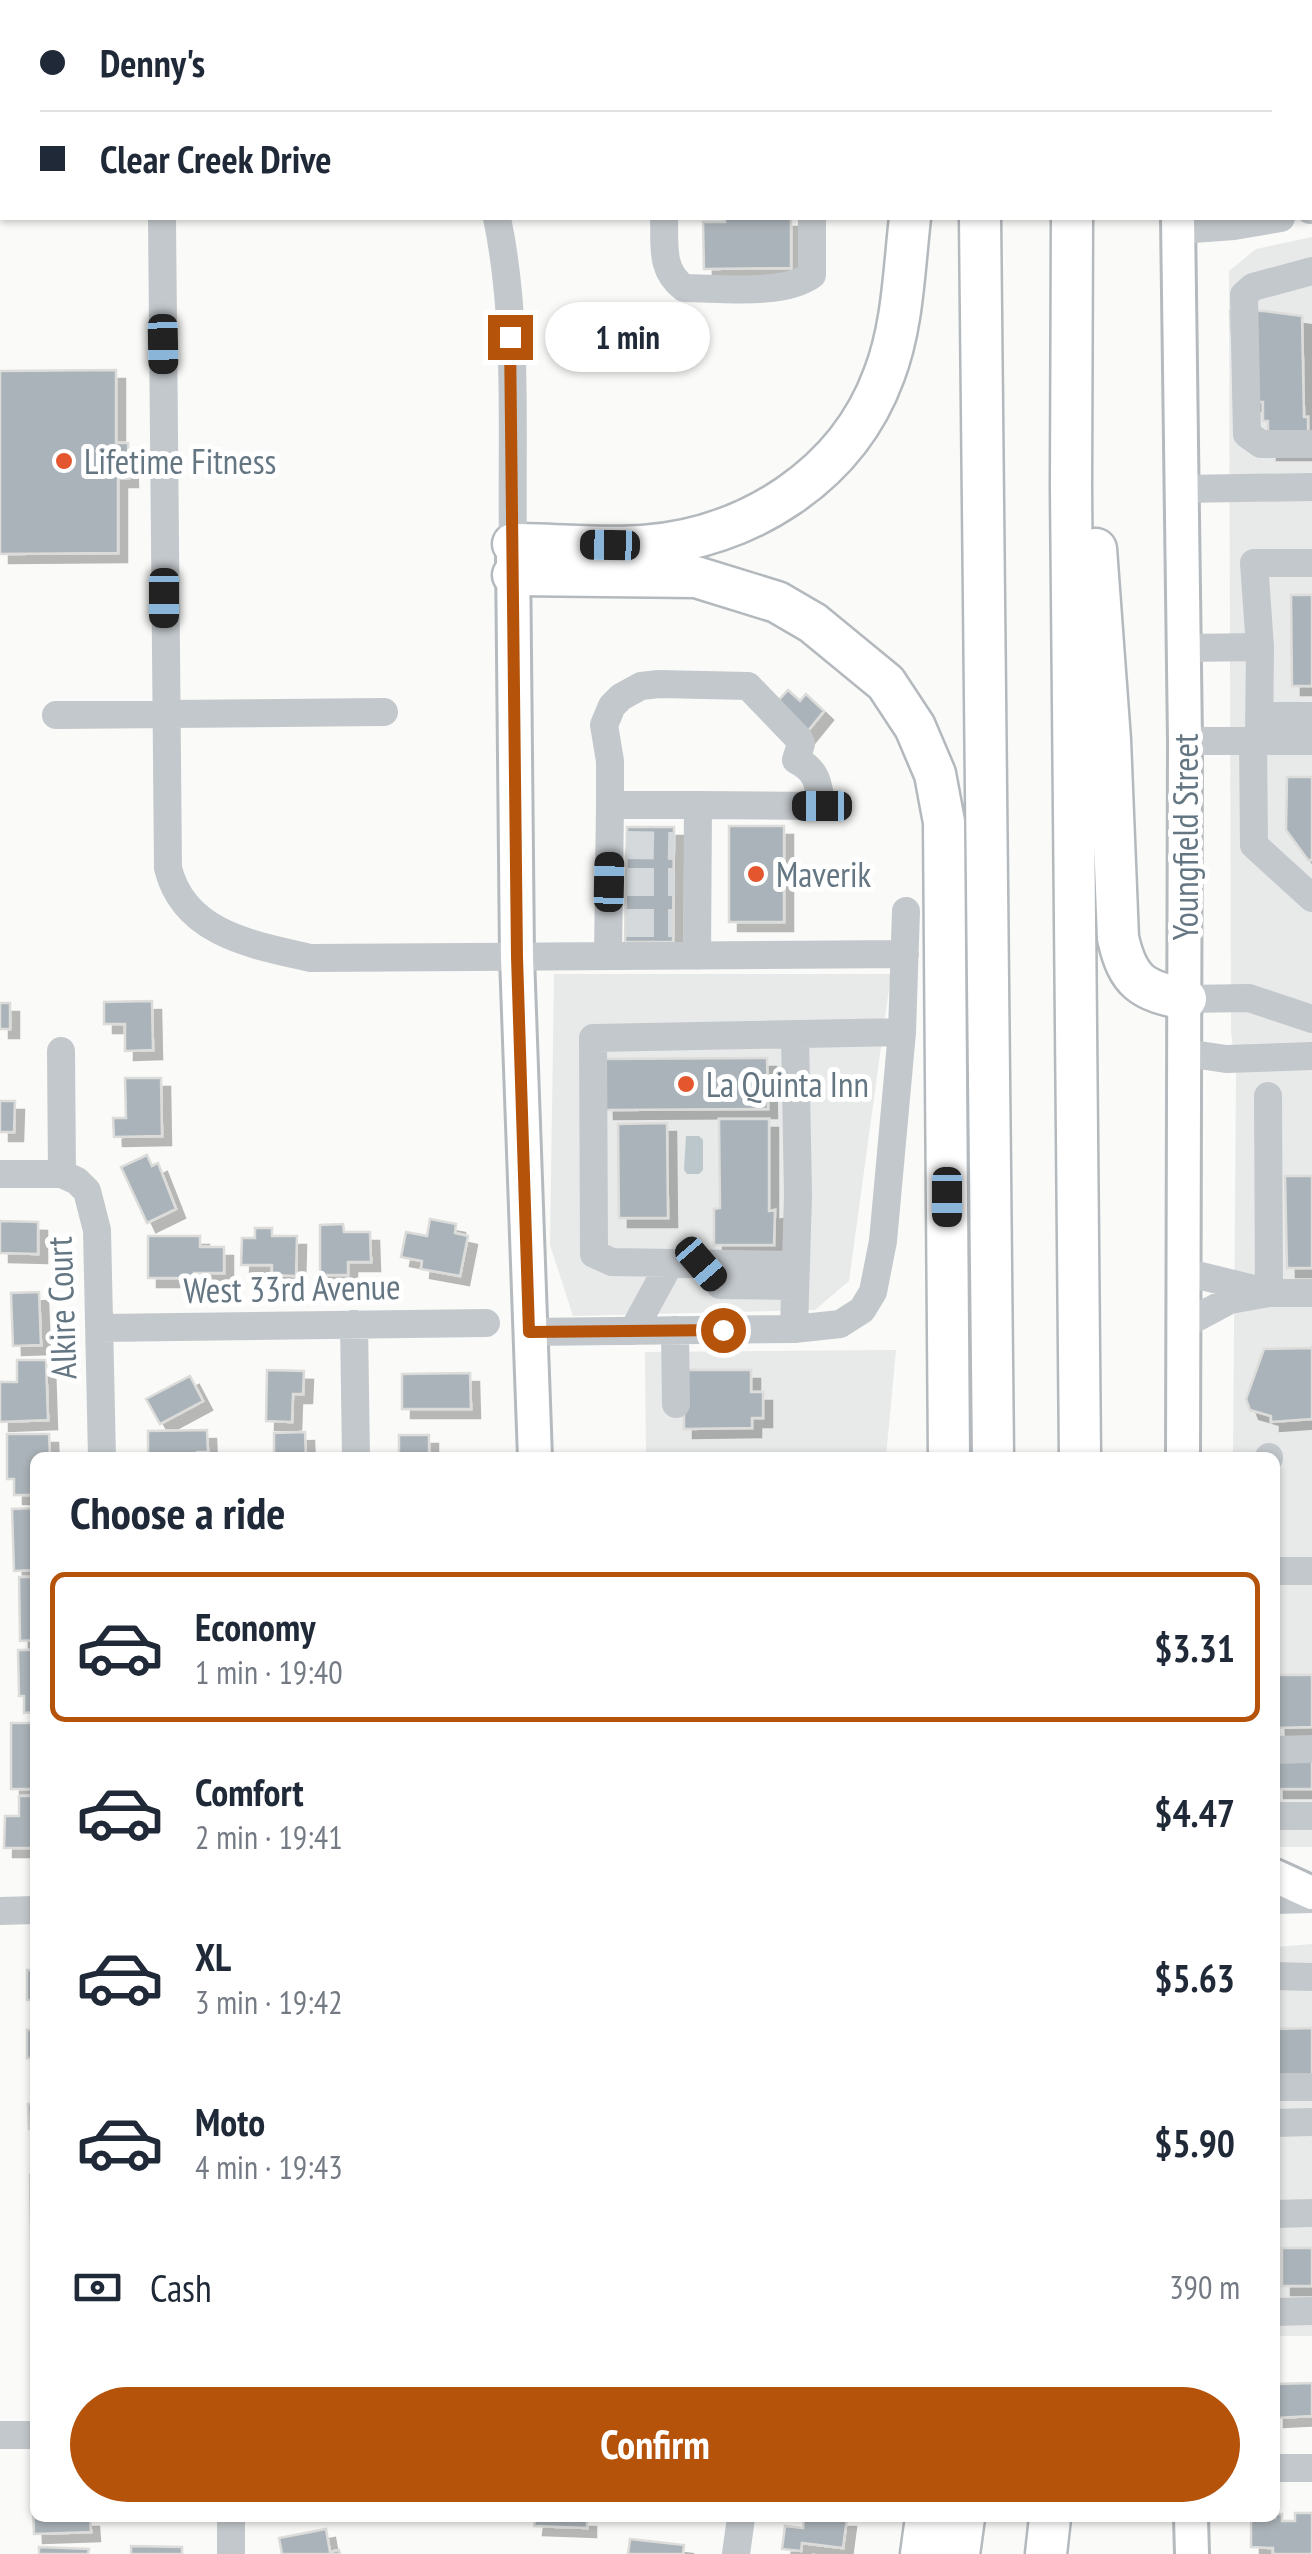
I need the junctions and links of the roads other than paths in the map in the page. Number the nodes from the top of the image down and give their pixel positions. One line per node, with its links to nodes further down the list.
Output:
1 (162, 220): 23 (street)
2 (498, 220): 17 (street)
3 (664, 220): 4 (street)
4 (812, 220)
5 (910, 220): 17 (highway)
6 (980, 220): 64 (highway)
7 (1072, 220): 36 (highway)
8 (1072, 220): 65 (highway)
9 (1269, 220): 10 (street)
10 (1178, 224): 16 (main road, Youngfield Street)
11 (1312, 270): 14 (street)
12 (1312, 281): 13 (street)
13 (1312, 434)
14 (1312, 444)
15 (1312, 487): 16 (street)
16 (1182, 489): 20 (main road, Youngfield Street)
17 (513, 560): 35 (main road); 63 (highway)
18 (1312, 562): 19 (street)
19 (1260, 646): 20 (street); 25 (street)
20 (1184, 648): 26 (main road, Youngfield Street)
21 (384, 712): 23 (street)
22 (56, 715): 23 (street)
23 (165, 716): 35 (street)
24 (1312, 716): 25 (street)
25 (1257, 733): 26 (street); 27 (street); 30 (street)
26 (1185, 741): 36 (main road, Youngfield Street)
27 (1312, 741)
28 (610, 804): 29 (street); 29 (street); 33 (street)
29 (698, 805): 34 (street)
30 (1312, 898)
31 (906, 912): 32 (street)
32 (906, 954): 34 (street); 38 (street)
33 (608, 956): 34 (street); 35 (street)
34 (698, 956)
35 (517, 957): 58 (main road)
36 (1186, 999): 37 (street); 41 (main road, Youngfield Street)
37 (1312, 1019)
38 (902, 1032): 39 (street); 55 (street)
39 (795, 1034): 46 (street); 48 (street)
40 (61, 1050): 45 (street)
41 (1186, 1053): 42 (street); 47 (main road, Youngfield Street)
42 (1312, 1056)
43 (1268, 1096): 49 (street)
44 (0, 1174): 45 (street)
45 (62, 1174): 54 (street, Alkire Court)
46 (670, 1264): 48 (street); 57 (street)
47 (1185, 1272): 49 (street); 53 (main road, Youngfield Street)
48 (796, 1276): 55 (street)
49 (1268, 1293): 50 (street); 53 (street)
50 (1312, 1293)
51 (486, 1322): 52 (street, West 33rd Avenue)
52 (354, 1324): 54 (street, West 33rd Avenue); 61 (street)
53 (1185, 1324): 66 (main road, Youngfield Street)
54 (100, 1328): 60 (street, Alkire Court)
55 (794, 1329): 56 (street)
56 (675, 1330): 57 (street); 59 (street)
57 (633, 1331): 58 (street)
58 (529, 1332): 62 (main road)
59 (676, 1404)
60 (102, 1452)
61 (356, 1452)
62 (535, 1452)
63 (949, 1452)
64 (993, 1452)
65 (1080, 1452)
66 (1184, 1452)
67 (1312, 1571): 68 (street)
68 (1280, 1572)
69 (1280, 1750): 70 (street)
70 (1312, 1750)
71 (1280, 1816): 72 (street)
72 (1312, 1816)
73 (1280, 1879): 74 (main road)
74 (1312, 1896): 75 (street)
75 (1280, 1899)
76 (30, 1910): 77 (street)
77 (0, 1911)
78 (1280, 1976): 79 (street)
79 (1312, 1977)
80 (1280, 2087): 81 (street)
81 (1312, 2087)
82 (1280, 2122): 83 (street)
83 (1312, 2122)
84 (1280, 2214): 85 (street)
85 (1312, 2214)
86 (1312, 2311): 87 (street)
87 (1280, 2312)
88 (0, 2435): 89 (street)
89 (30, 2435)
90 (1280, 2468): 91 (street)
91 (1312, 2468)
92 (231, 2522): 99 (street)
93 (740, 2522): 100 (street)
94 (907, 2522): 101 (highway)
95 (925, 2522): 102 (highway)
96 (964, 2522): 103 (highway)
97 (1050, 2522): 104 (highway)
98 (1191, 2522): 105 (main road)
99 (232, 2554)
100 (736, 2554)
101 (904, 2554)
102 (921, 2554)
103 (960, 2554)
104 (1046, 2554)
105 (1192, 2554)

